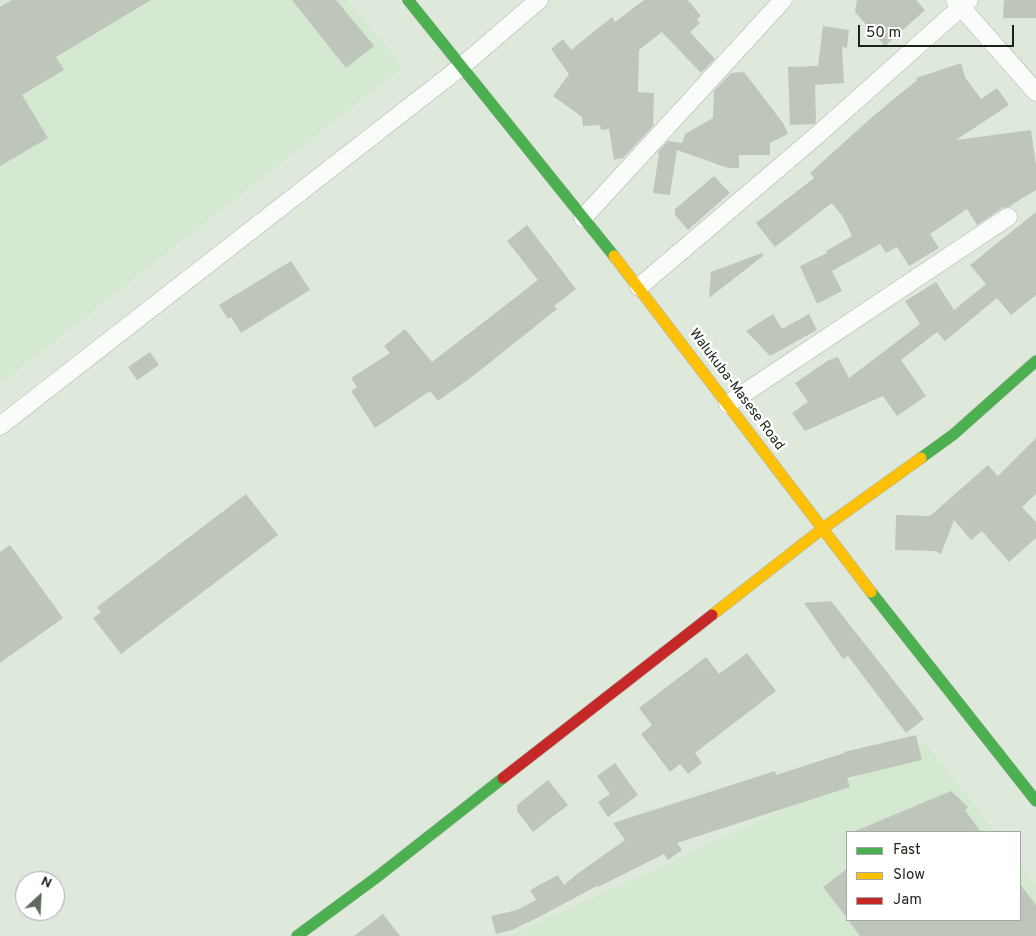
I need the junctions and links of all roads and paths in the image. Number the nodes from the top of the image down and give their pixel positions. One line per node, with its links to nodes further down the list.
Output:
1 (408, 0): 5 (street, Walukuba-Masese Road)
2 (539, 0): 5 (street)
3 (783, 0): 8 (street)
4 (962, 3): 6 (street); 9 (street)
5 (462, 66): 8 (street, Walukuba-Masese Road); 12 (street)
6 (1036, 92)
7 (1008, 217): 11 (street)
8 (583, 218): 9 (street, Walukuba-Masese Road)
9 (639, 287): 11 (street, Walukuba-Masese Road)
10 (1036, 361): 13 (street)
11 (728, 404): 13 (street, Walukuba-Masese Road)
12 (0, 426)
13 (822, 529): 14 (street, Walukuba-Masese Road); 15 (street)
14 (1036, 801)
15 (297, 936)

